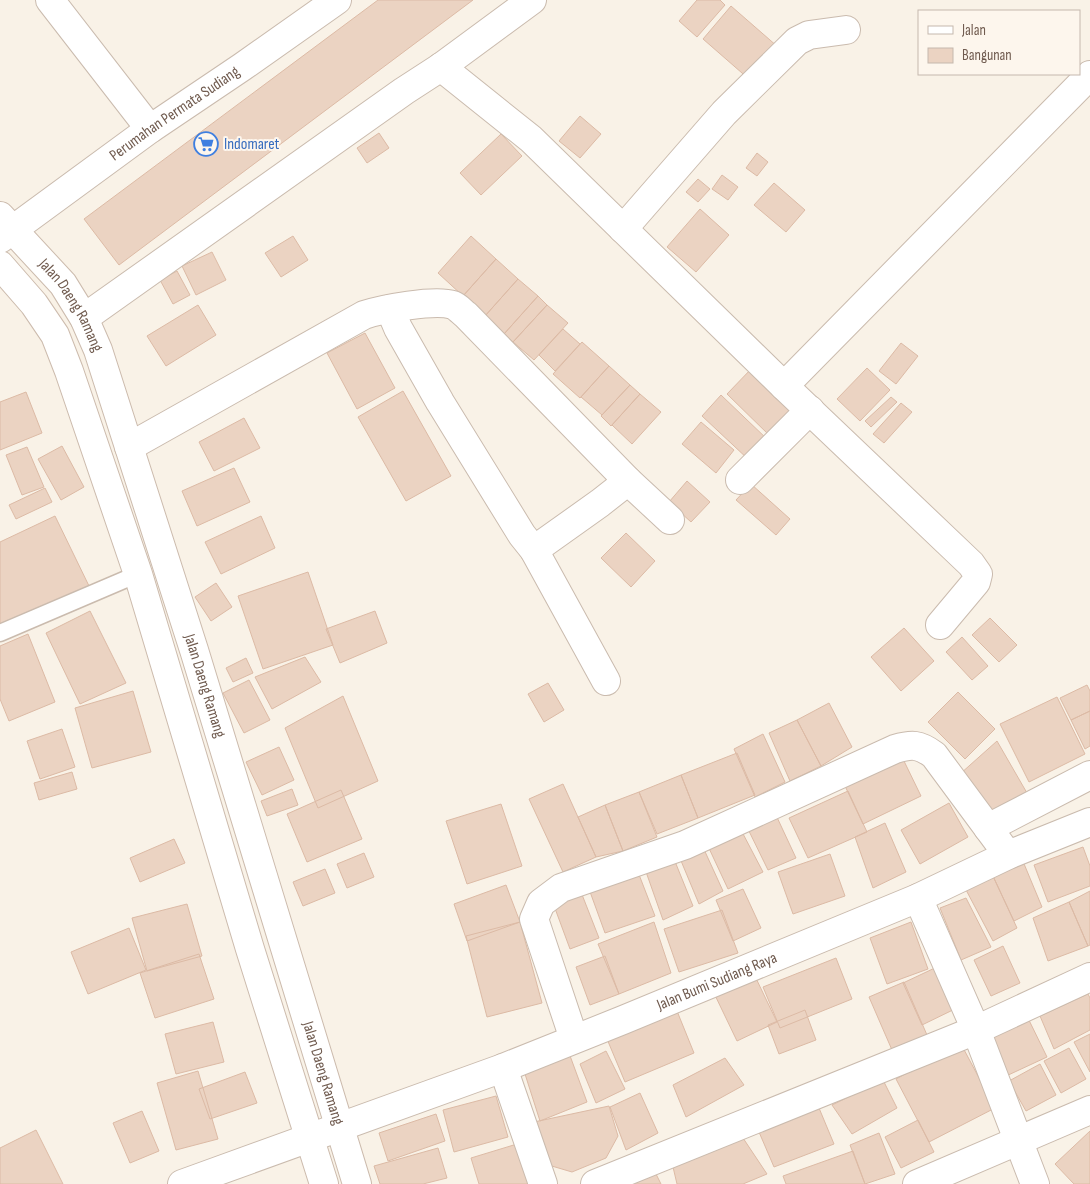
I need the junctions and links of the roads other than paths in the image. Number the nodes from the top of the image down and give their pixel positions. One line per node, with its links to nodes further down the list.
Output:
1 (50, 0): 7 (street)
2 (337, 0): 7 (street, Perumahan Permata Sudiang)
3 (532, 0): 5 (street)
4 (846, 30): 9 (street)
5 (441, 67): 9 (street); 12 (street)
6 (1090, 75): 13 (street)
7 (150, 129): 8 (street, Perumahan Permata Sudiang)
8 (4, 228): 12 (street, Jalan Daeng Ramang)
9 (623, 229): 13 (street)
10 (0, 265): 16 (street, Jalan Daeng Ramang)
11 (390, 309): 15 (street); 18 (street); 20 (street)
12 (84, 318): 15 (street, Jalan Daeng Ramang)
13 (784, 386): 14 (street)
14 (810, 410): 17 (street); 22 (street)
15 (130, 448): 16 (street); 35 (street, Jalan Daeng Ramang)
16 (99, 461): 21 (street, Jalan Daeng Ramang)
17 (740, 480)
18 (628, 481): 19 (street); 20 (street)
19 (670, 520)
20 (534, 550): 24 (street)
21 (138, 574): 23 (lane); 36 (street, Jalan Daeng Ramang)
22 (940, 626)
23 (0, 633)
24 (606, 681)
25 (1090, 776): 27 (street)
26 (1090, 822): 28 (street, Jalan Bumi Sudiang Raya)
27 (988, 828): 28 (street); 32 (street)
28 (1008, 855): 29 (street, Jalan Bumi Sudiang Raya)
29 (918, 898): 31 (street); 32 (street, Jalan Bumi Sudiang Raya)
30 (1090, 977): 31 (street)
31 (976, 1030): 37 (street); 42 (street)
32 (574, 1039): 33 (street, Jalan Bumi Sudiang Raya)
33 (503, 1068): 35 (street, Jalan Bumi Sudiang Raya); 41 (street)
34 (1090, 1110): 37 (street)
35 (339, 1127): 36 (street, Jalan Bumi Sudiang Raya); 40 (street, Jalan Daeng Ramang)
36 (309, 1138): 38 (street, Jalan Bumi Sudiang Raya); 39 (street, Jalan Daeng Ramang)
37 (1018, 1142): 43 (street); 44 (street)
38 (182, 1184)
39 (324, 1184)
40 (357, 1184)
41 (543, 1184)
42 (595, 1184)
43 (917, 1184)
44 (1034, 1184)

